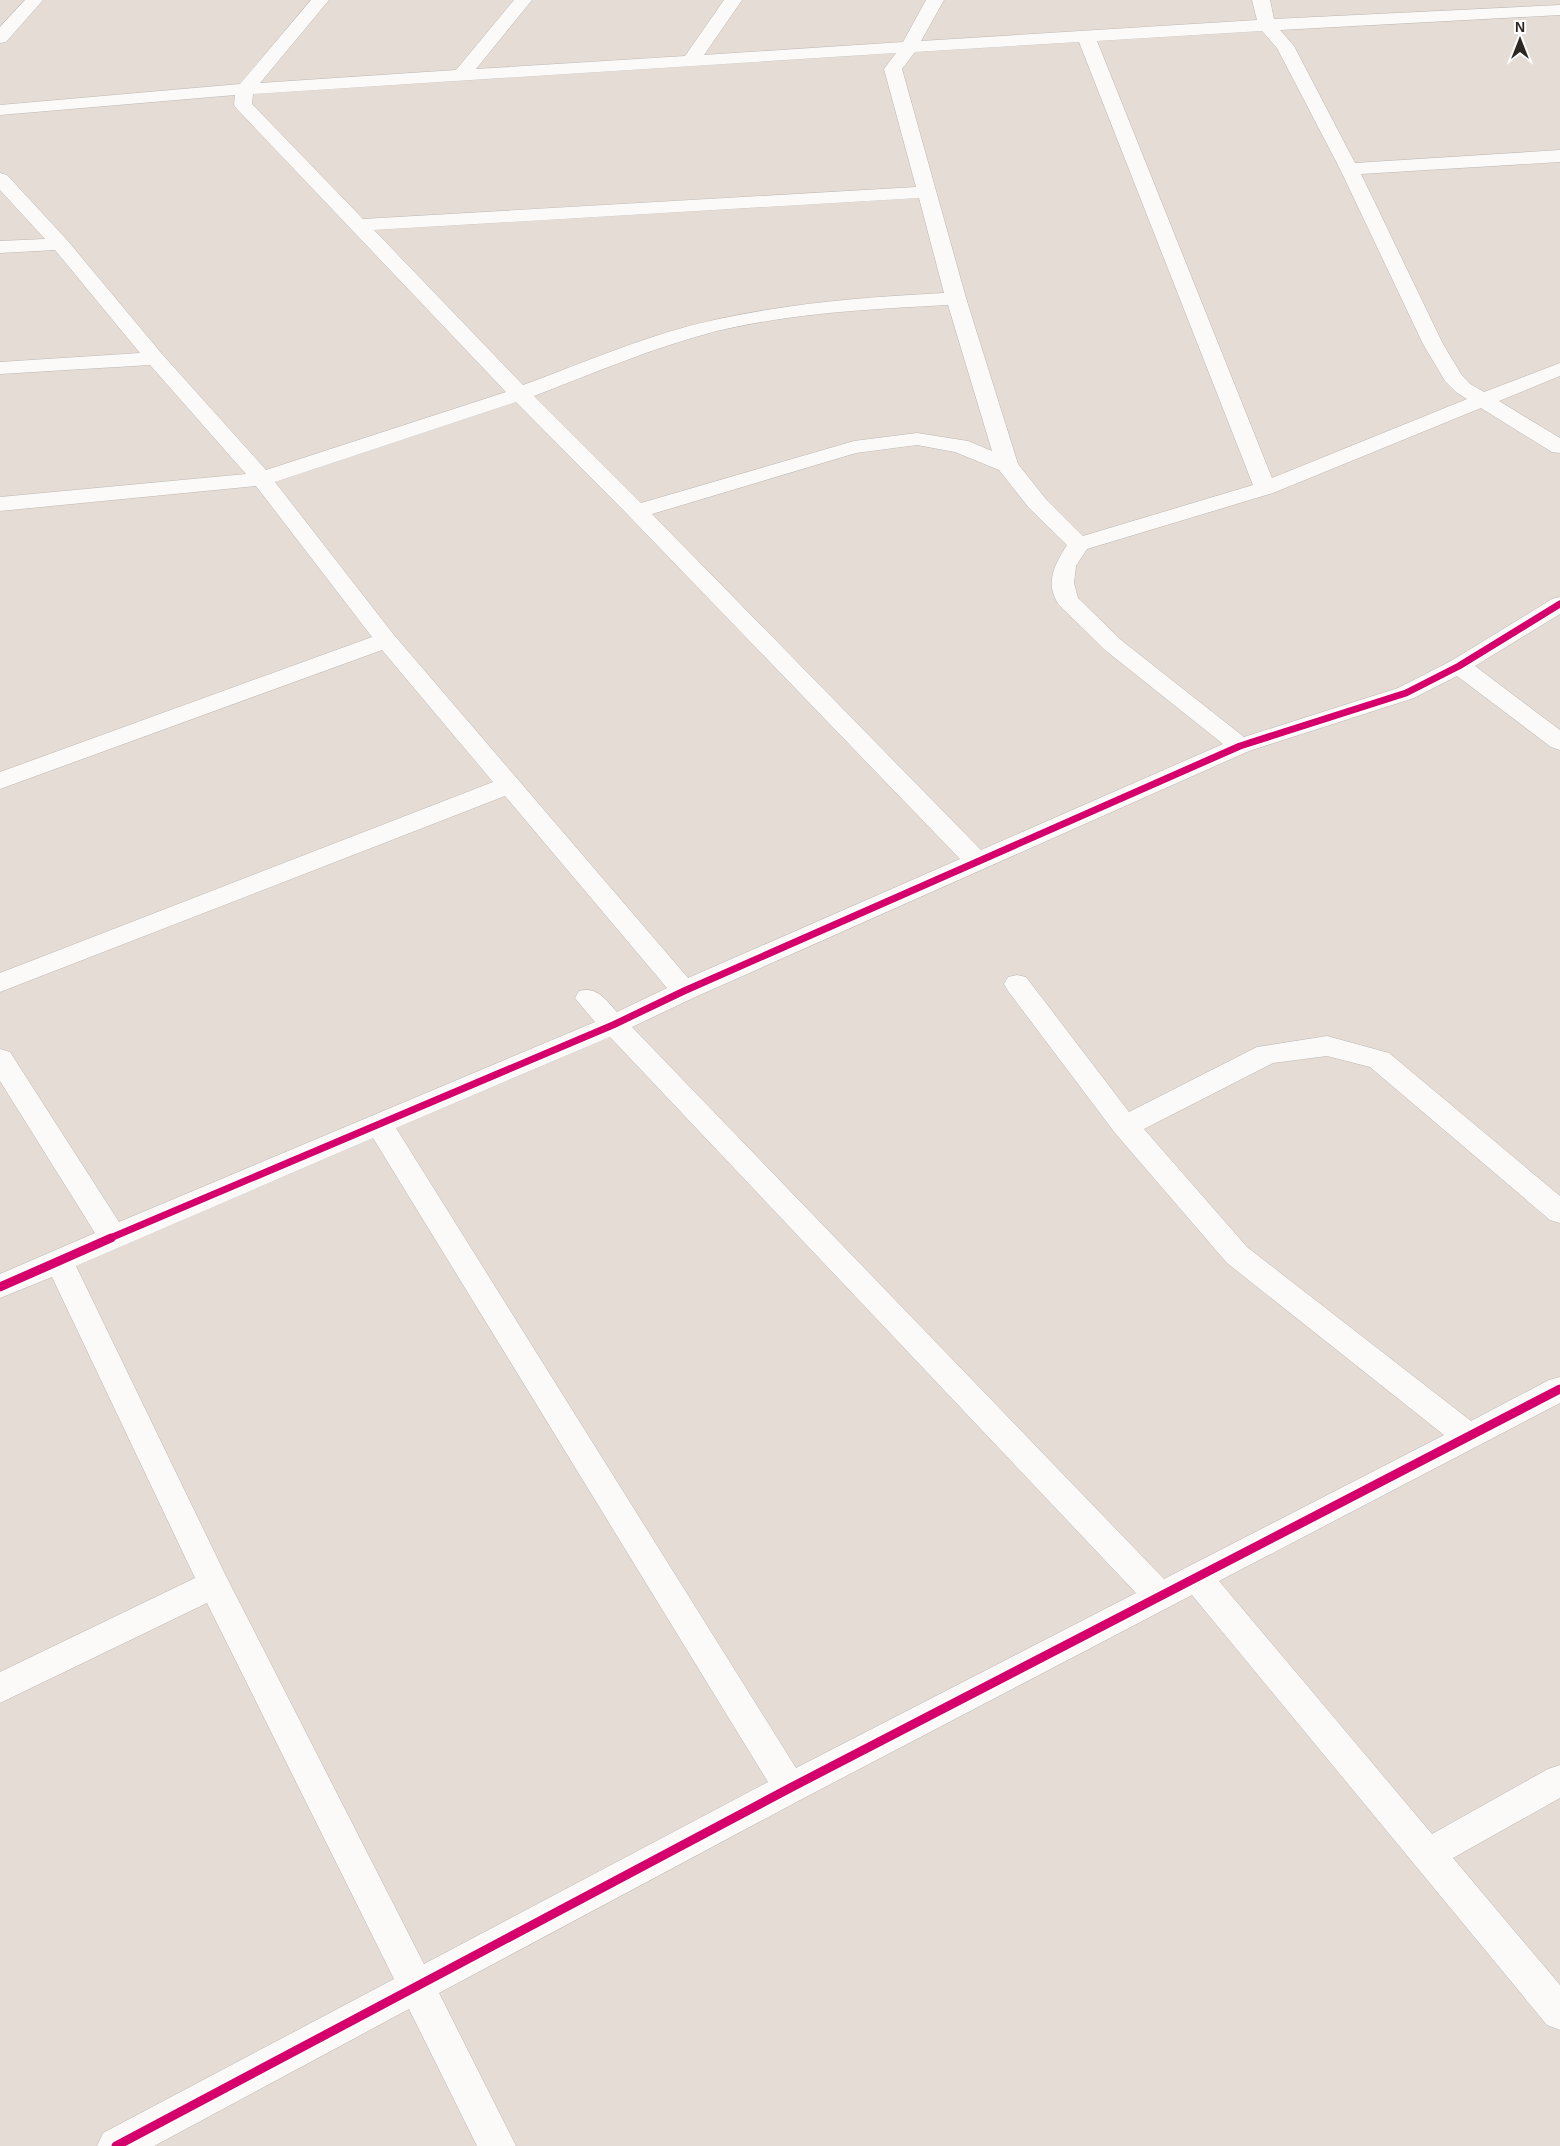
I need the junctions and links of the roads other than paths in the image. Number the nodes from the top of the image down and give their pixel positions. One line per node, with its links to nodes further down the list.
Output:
1 (34, 0): 10 (street)
2 (320, 0): 15 (street)
3 (523, 0): 14 (street)
4 (733, 0): 13 (street)
5 (935, 0): 12 (street)
6 (1261, 0): 9 (street)
7 (1447, 8): 8 (street); 9 (street)
8 (1560, 10)
9 (1267, 25): 11 (street); 18 (street)
10 (0, 38)
11 (1087, 38): 12 (street); 33 (street)
12 (908, 49): 13 (street); 20 (street)
13 (690, 62): 14 (street)
14 (461, 75): 15 (street)
15 (245, 89): 16 (street); 21 (street)
16 (0, 110)
17 (1560, 156): 18 (street)
18 (1349, 169): 29 (street)
19 (0, 179): 22 (street)
20 (926, 192): 21 (street); 24 (street)
21 (360, 225): 28 (street)
22 (60, 244): 23 (street); 25 (street)
23 (0, 247)
24 (956, 298): 28 (street); 31 (street)
25 (155, 358): 26 (street); 32 (street)
26 (0, 368)
27 (1560, 369): 29 (street)
28 (520, 394): 32 (street); 35 (street)
29 (1484, 400): 30 (street); 33 (street)
30 (1560, 447)
31 (1007, 465): 35 (street); 36 (street)
32 (262, 479): 34 (street); 38 (street)
33 (1265, 488): 36 (street)
34 (0, 504)
35 (637, 511): 44 (street)
36 (1079, 544): 41 (street)
37 (1560, 604): 39 (street)
38 (386, 640): 42 (street); 43 (street)
39 (1459, 666): 40 (street); 41 (street)
40 (1560, 742)
41 (1240, 746): 44 (street)
42 (0, 781)
43 (510, 784): 45 (street); 47 (street)
44 (977, 861): 47 (street)
45 (0, 983)
46 (1017, 984): 52 (street)
47 (684, 990): 49 (street)
48 (588, 998): 49 (street)
49 (613, 1025): 51 (street); 61 (street)
50 (0, 1060): 54 (street)
51 (379, 1124): 54 (street); 64 (street)
52 (1125, 1126): 53 (street); 58 (street)
53 (1560, 1212)
54 (113, 1237): 55 (street)
55 (59, 1260): 56 (street); 60 (street)
56 (0, 1287)
57 (1560, 1389): 58 (street)
58 (1468, 1436): 59 (street)
59 (1196, 1577): 61 (street); 65 (street)
60 (214, 1584): 62 (street); 66 (street)
61 (1160, 1596): 64 (street)
62 (0, 1688)
63 (1560, 1780): 65 (street)
64 (790, 1788): 66 (street)
65 (1428, 1854): 67 (street)
66 (417, 1986): 68 (street); 69 (street)
67 (1560, 2013)
68 (116, 2146)
69 (497, 2146)

